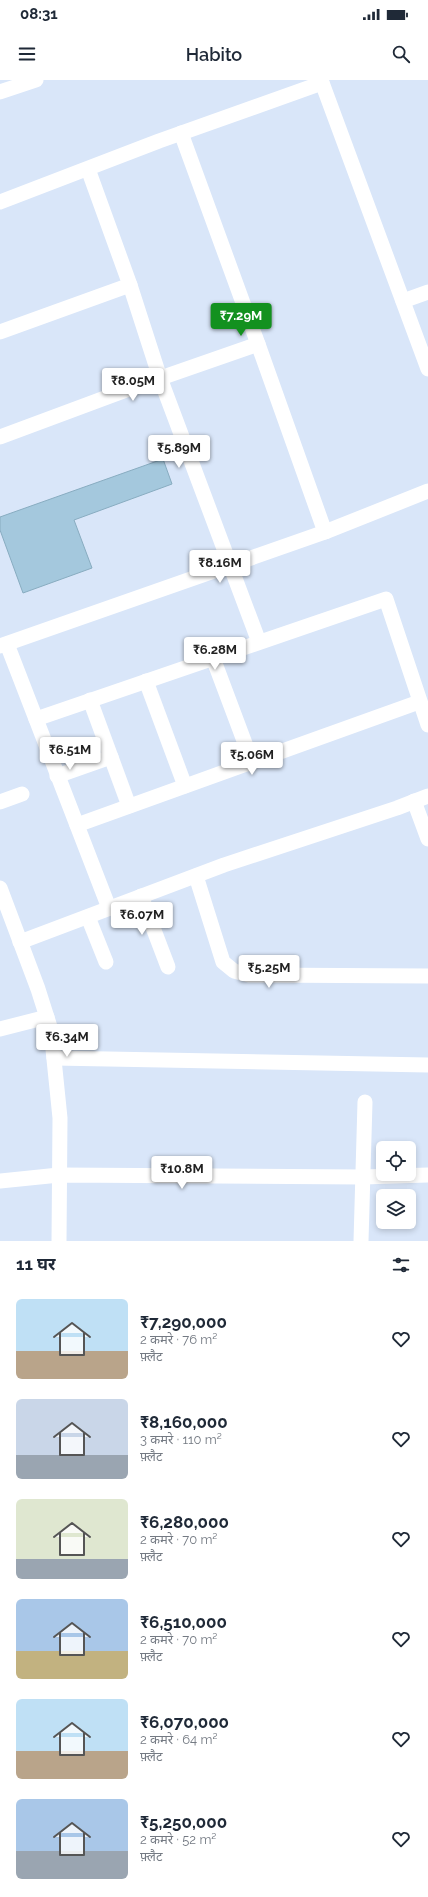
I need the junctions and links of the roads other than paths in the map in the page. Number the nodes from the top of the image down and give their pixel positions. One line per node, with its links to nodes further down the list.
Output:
1 (36, 80): 3 (street)
2 (322, 81): 4 (street); 9 (street)
3 (0, 92)
4 (181, 133): 5 (street); 11 (street)
5 (88, 169): 6 (street); 7 (street)
6 (0, 202)
7 (130, 285): 10 (street); 13 (street)
8 (428, 292): 9 (street)
9 (403, 301): 12 (street)
10 (0, 332)
11 (258, 344): 13 (street); 16 (street)
12 (428, 369)
13 (160, 378): 14 (street); 17 (street)
14 (0, 437)
15 (428, 491): 16 (street)
16 (324, 532): 17 (street)
17 (230, 566): 18 (street); 19 (street)
18 (259, 642): 20 (street); 23 (street)
19 (3, 645): 24 (street)
20 (213, 658): 21 (street); 27 (street)
21 (146, 681): 22 (street); 29 (street)
22 (90, 700): 24 (street); 26 (street)
23 (419, 702): 25 (street); 27 (street)
24 (36, 719): 28 (street)
25 (428, 725)
26 (111, 757): 28 (street); 33 (street)
27 (252, 762): 29 (street)
28 (58, 776): 34 (street)
29 (185, 786): 33 (street)
30 (22, 794): 32 (street)
31 (421, 798): 35 (street); 36 (street)
32 (0, 802)
33 (129, 806): 34 (street)
34 (77, 825): 39 (street)
35 (428, 839)
36 (196, 876): 38 (street); 44 (street)
37 (0, 888): 41 (street)
38 (141, 896): 39 (street); 43 (street)
39 (109, 908): 40 (street)
40 (88, 916): 41 (street); 42 (street)
41 (20, 942): 45 (street)
42 (106, 962)
43 (168, 967)
44 (428, 976)
45 (47, 1017): 46 (street); 47 (street)
46 (0, 1030)
47 (54, 1058): 48 (street); 51 (street)
48 (428, 1065)
49 (365, 1102): 52 (street)
50 (428, 1175): 52 (street)
51 (59, 1176): 52 (street); 53 (street); 54 (street)
52 (363, 1177): 55 (street)
53 (0, 1181)
54 (59, 1241)
55 (362, 1241)

